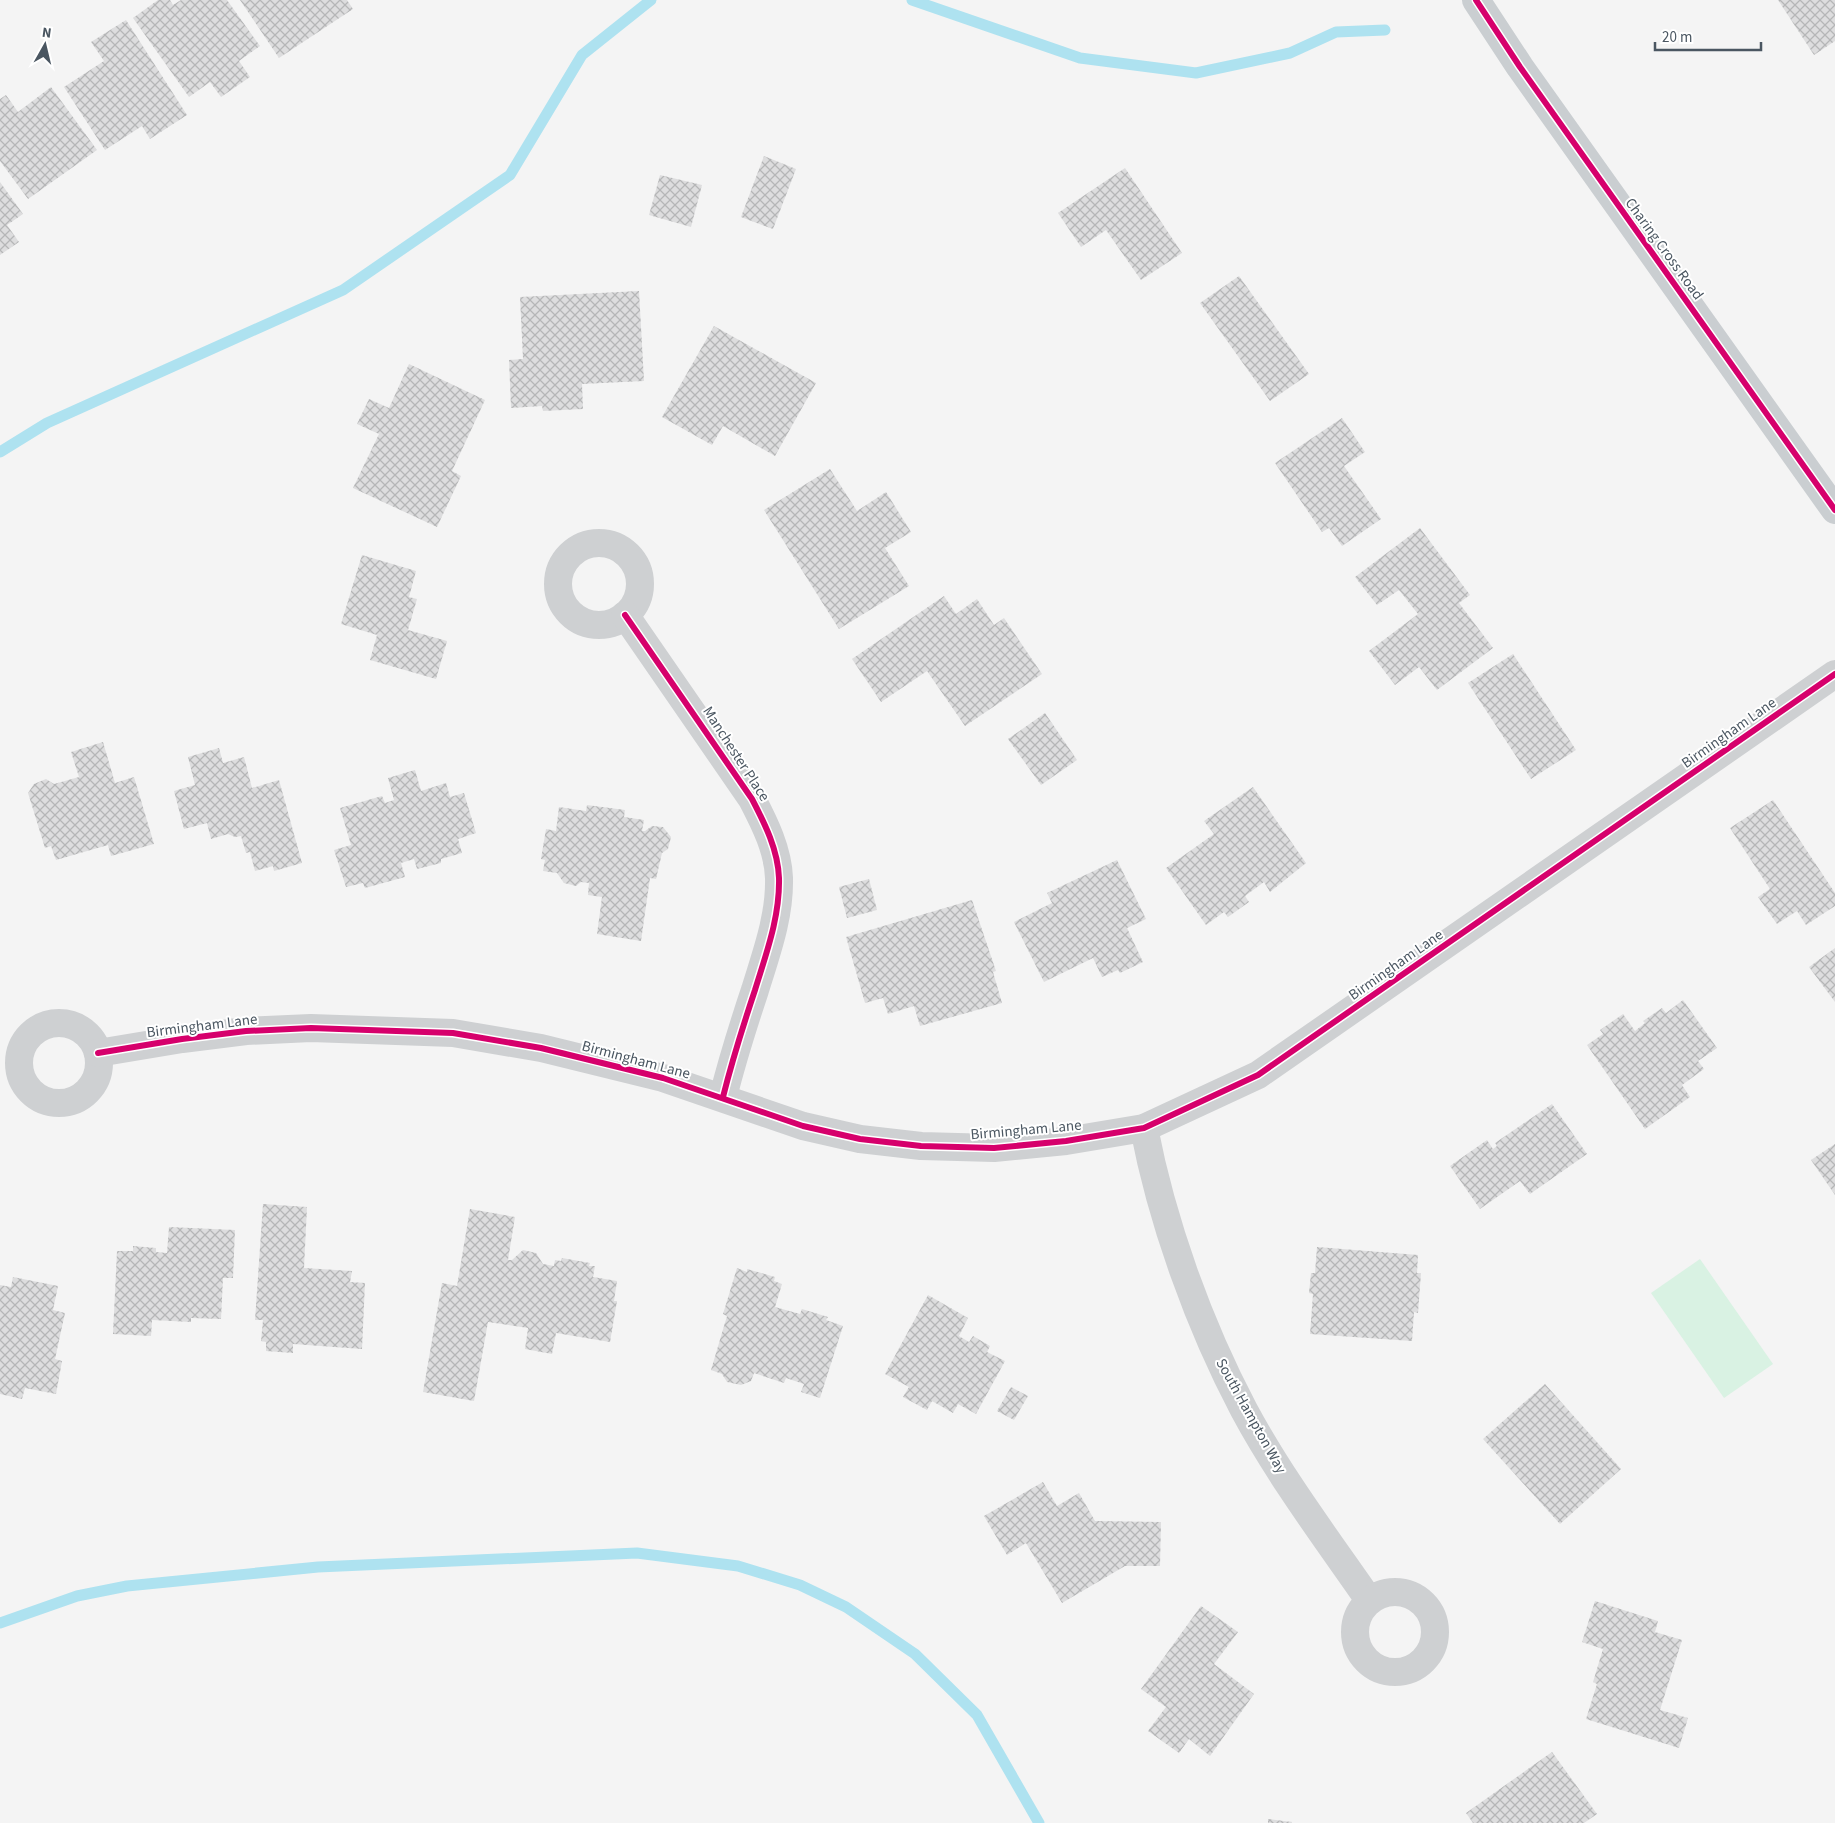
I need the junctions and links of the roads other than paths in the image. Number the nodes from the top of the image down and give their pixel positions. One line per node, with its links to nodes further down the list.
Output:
1 (1476, 0): 2 (main road, Charing Cross Road)
2 (1835, 510)
3 (625, 615): 6 (street, Manchester Place)
4 (1835, 674): 7 (street, Birmingham Lane)
5 (98, 1053): 6 (street, Birmingham Lane)
6 (723, 1097): 7 (street, Birmingham Lane)
7 (1144, 1128): 8 (street, South Hampton Way)
8 (1369, 1600)

